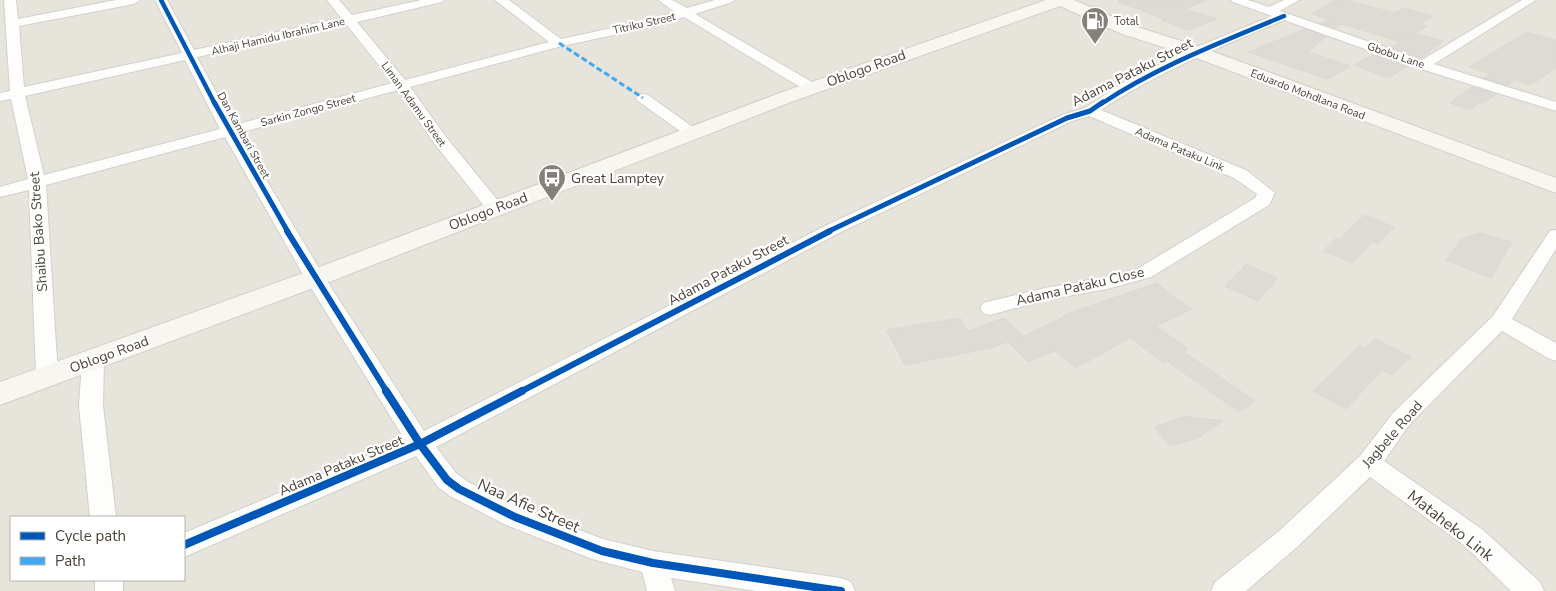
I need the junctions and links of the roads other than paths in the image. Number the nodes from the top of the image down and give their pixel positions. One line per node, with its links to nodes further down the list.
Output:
1 (10, 0): 17 (street, Shaibu Bako Street)
2 (134, 0): 17 (street)
3 (161, 0): 20 (street, Dan Kambari Street)
4 (333, 0): 16 (street, Liman Adamu Street)
5 (438, 0): 16 (street, Alhaji Hamidu Ibrahim Lane)
6 (501, 0): 18 (street)
7 (664, 0): 14 (street)
8 (728, 0): 14 (street, Titriku Street)
9 (1061, 0): 19 (main road, Eduardo Mohdlana Road); 23 (main road, Oblogo Road)
10 (1237, 0): 13 (street, Gbobu Lane)
11 (1293, 0): 13 (street)
12 (1530, 0): 21 (street)
13 (1271, 11): 15 (street, Gbobu Lane)
14 (685, 13): 18 (street, Titriku Street); 23 (street)
15 (1284, 16): 19 (street, Adama Pataku Street); 21 (street, Gbobu Lane)
16 (349, 20): 20 (street, Alhaji Hamidu Ibrahim Lane); 22 (street, Liman Adamu Street)
17 (9, 26): 24 (street, Shaibu Bako Street)
18 (558, 43): 22 (street, Sarkin Zongo Street)
19 (1197, 52): 28 (street, Adama Pataku Street); 32 (main road, Eduardo Mohdlana Road)
20 (190, 56): 24 (street, Alhaji Hamidu Ibrahim Lane); 29 (street, Dan Kambari Street)
21 (1423, 65): 27 (street, Gbobu Lane)
22 (401, 84): 29 (street, Sarkin Zongo Street); 35 (street, Liman Adamu Street)
23 (812, 88): 30 (main road, Oblogo Road)
24 (17, 93): 25 (street, Alhaji Hamidu Ibrahim Lane); 31 (street, Shaibu Bako Street)
25 (0, 97)
26 (643, 98): 30 (street)
27 (1556, 107)
28 (1090, 111): 34 (street, Adama Pataku Link); 44 (street, Adama Pataku Street)
29 (229, 131): 31 (street, Sarkin Zongo Street); 37 (street, Dan Kambari Street)
30 (692, 133): 35 (main road, Oblogo Road)
31 (37, 182): 33 (street, Sarkin Zongo Street); 42 (street, Shaibu Bako Street)
32 (1556, 186)
33 (0, 192)
34 (1266, 193): 38 (street, Adama Pataku Close)
35 (495, 208): 37 (main road, Oblogo Road)
36 (1556, 235): 39 (street, Jagbele Road)
37 (315, 278): 41 (main road, Oblogo Road); 44 (street, Naa Afie Street)
38 (990, 308)
39 (1500, 321): 40 (street); 45 (street, Jagbele Road)
40 (1556, 353)
41 (93, 360): 42 (main road, Oblogo Road); 46 (street)
42 (47, 376): 43 (main road, Oblogo Road)
43 (0, 394)
44 (420, 444): 47 (street, Adama Pataku Street); 48 (street, Naa Afie Street)
45 (1369, 463): 51 (street, Jagbele Road); 52 (street, Mataheko Link)
46 (103, 516)
47 (185, 545)
48 (653, 564): 49 (street); 50 (street, Naa Afie Street)
49 (661, 591)
50 (841, 591)
51 (1225, 591)
52 (1530, 591)

